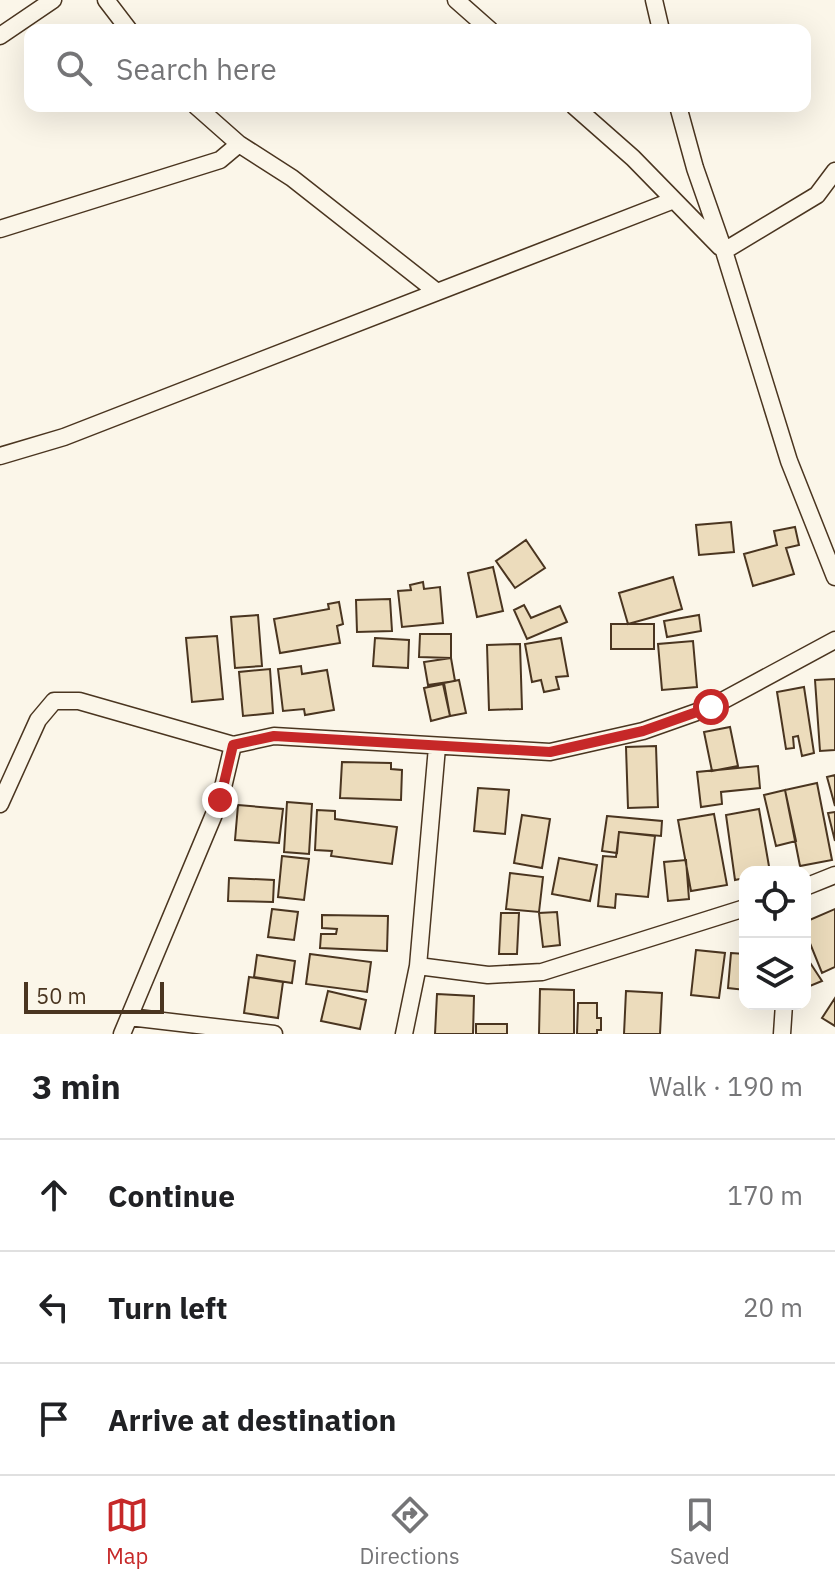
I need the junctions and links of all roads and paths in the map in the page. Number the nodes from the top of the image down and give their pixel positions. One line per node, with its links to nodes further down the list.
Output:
1 (53, 0): 8 (street)
2 (106, 0): 5 (street)
3 (456, 0): 6 (street)
4 (654, 0): 7 (street)
5 (124, 24)
6 (483, 24)
7 (660, 24)
8 (0, 36)
9 (203, 112): 12 (street)
10 (581, 112): 14 (street)
11 (680, 112): 16 (street)
12 (239, 144): 15 (street); 17 (street)
13 (835, 171): 16 (street)
14 (674, 200): 16 (street); 17 (street)
15 (0, 229)
16 (724, 251): 19 (street)
17 (437, 292): 18 (street)
18 (0, 456)
19 (835, 577)
20 (835, 640): 22 (street)
21 (233, 745): 22 (street); 23 (street); 29 (street)
22 (437, 747): 27 (street)
23 (0, 804)
24 (835, 875): 25 (street)
25 (811, 885)
26 (739, 910): 27 (street)
27 (418, 966): 32 (street)
28 (784, 1010): 33 (street)
29 (129, 1017): 30 (street); 31 (street)
30 (122, 1034)
31 (274, 1034)
32 (404, 1034)
33 (782, 1034)

